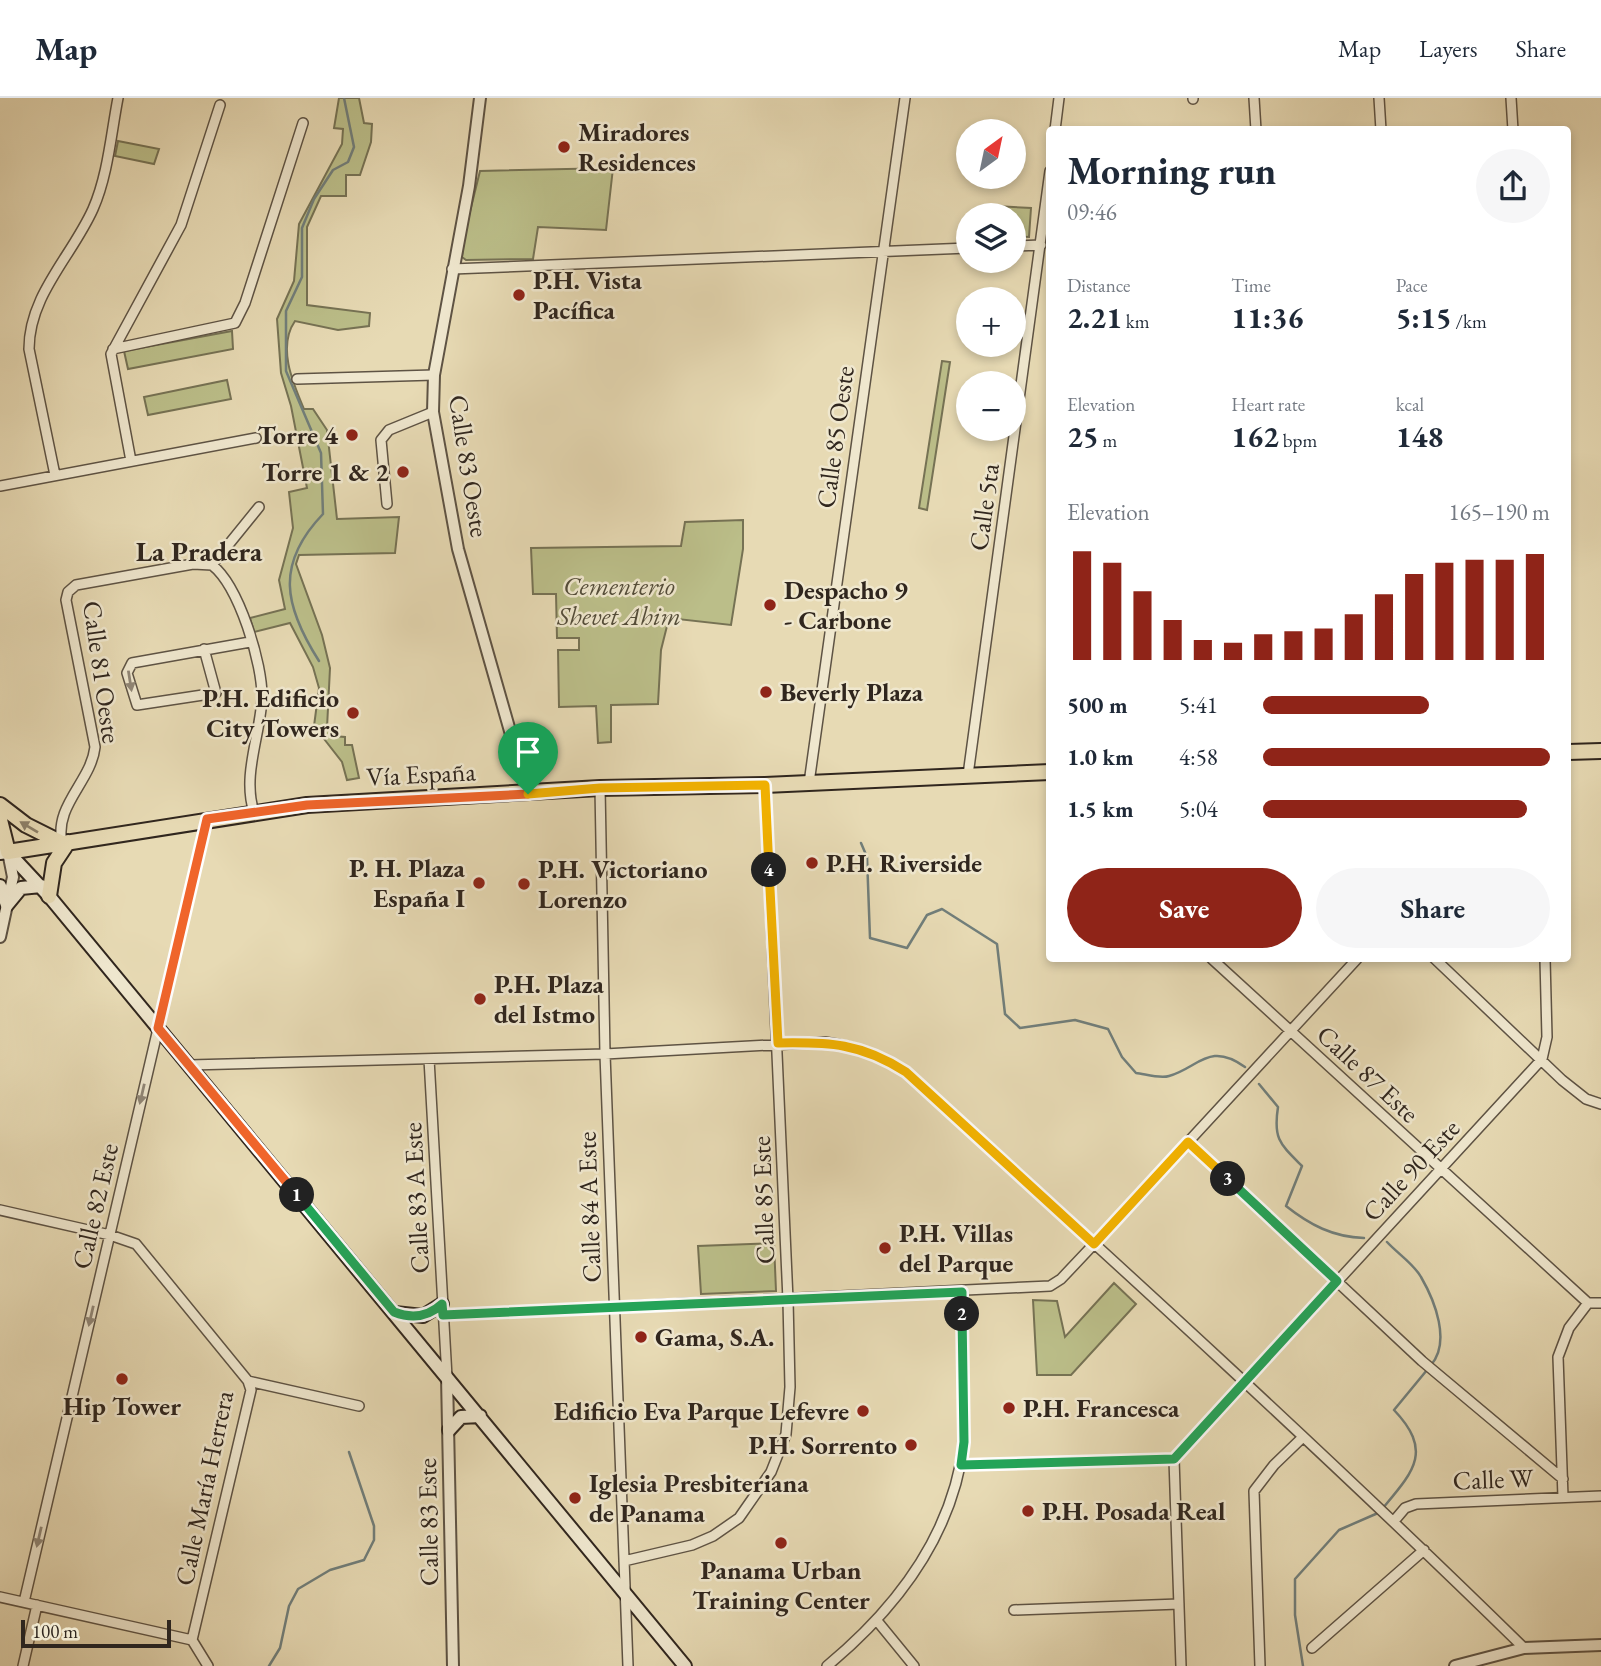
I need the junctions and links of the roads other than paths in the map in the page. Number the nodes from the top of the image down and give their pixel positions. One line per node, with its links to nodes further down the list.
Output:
1 (118, 98): 26 (street)
2 (480, 98): 19 (street, Calle 83 Oeste)
3 (905, 98): 18 (street, Calle 85 Oeste)
4 (1059, 98): 10 (street)
5 (1254, 98): 11 (street)
6 (1380, 98): 12 (street)
7 (1511, 98): 13 (street)
8 (220, 105): 20 (street)
9 (303, 123): 20 (street)
10 (1056, 126)
11 (1256, 126)
12 (1381, 126)
13 (1513, 126)
14 (1046, 204): 15 (street, Calle 5ta)
15 (1041, 245): 16 (street); 36 (street, Calle 5ta)
16 (1026, 246)
17 (956, 248): 18 (street)
18 (883, 251): 19 (street); 37 (street, Calle 85 Oeste)
19 (452, 269): 21 (street, Calle 83 Oeste)
20 (113, 349): 25 (street)
21 (434, 375): 22 (street); 23 (street, Calle 83 Oeste)
22 (298, 379)
23 (433, 412): 28 (street); 40 (street, Calle 83 Oeste)
24 (256, 438): 25 (street)
25 (131, 461): 26 (street)
26 (55, 475): 27 (street)
27 (0, 486)
28 (387, 504)
29 (259, 507): 30 (street)
30 (212, 565): 31 (street); 45 (street, Calle 81 Oeste)
31 (250, 642): 32 (street); 42 (street)
32 (204, 649): 32 (street, one-way to 32)
33 (1601, 751): 34 (main road)
34 (1571, 752)
35 (1046, 772): 36 (main road, Vía España)
36 (968, 775): 37 (main road, Vía España)
37 (809, 783): 38 (main road, Vía España)
38 (765, 785): 39 (main road, Vía España); 57 (street, Calle 85 Este)
39 (600, 788): 40 (main road, Vía España); 58 (street, Calle 84 A Este)
40 (528, 794): 42 (main road, Vía España)
41 (0, 805): 45 (main road, one-way to 41)
42 (254, 811): 43 (main road, Vía España)
43 (207, 819): 45 (main road, Vía España); 55 (street, Calle 82 Este)
44 (0, 820): 46 (main road)
45 (65, 842): 46 (main road, Vía España); 48 (main road)
46 (3, 848): 48 (main road); 49 (street)
47 (0, 886): 49 (main road)
48 (45, 891): 49 (main road); 55 (main road)
49 (7, 905): 50 (street)
50 (0, 937)
51 (1215, 962): 56 (street, Calle 87 Este)
52 (1354, 962): 56 (street)
53 (1438, 962): 60 (street)
54 (1545, 962): 60 (street)
55 (158, 1028): 61 (main road); 66 (street, Calle 82 Este, one-way to 66)
56 (1290, 1031): 63 (street); 64 (street, Calle 87 Este)
57 (778, 1043): 58 (street); 67 (street); 70 (street, Calle 85 Este)
58 (605, 1054): 59 (street); 73 (street, Calle 84 A Este)
59 (429, 1059): 61 (street); 74 (street, Calle 83 A Este)
60 (1542, 1059): 62 (street); 64 (street, Calle 90 Este)
61 (190, 1065): 75 (main road)
62 (1601, 1104)
63 (1188, 1142): 67 (street); 68 (street)
64 (1440, 1169): 68 (street, Calle 90 Este); 71 (street, Calle 87 Este)
65 (0, 1210): 66 (street, Calle María Herrera)
66 (110, 1235): 77 (street, Calle María Herrera); 93 (street, Calle 82 Este, one-way to 93)
67 (1094, 1244): 69 (street); 78 (street)
68 (1337, 1281): 78 (street, Calle 90 Este); 85 (street)
69 (962, 1292): 70 (street); 84 (street)
70 (788, 1300): 73 (street); 90 (street, Calle 85 Este)
71 (1588, 1303): 72 (street); 85 (street)
72 (1601, 1303)
73 (614, 1309): 74 (street); 90 (street, Calle 84 A Este)
74 (443, 1310): 75 (main road); 76 (street, Calle 83 A Este)
75 (394, 1312): 76 (main road)
76 (447, 1377): 80 (main road); 81 (street, Calle 83 Este)
77 (248, 1381): 79 (street); 98 (street, Calle María Herrera)
78 (1244, 1383): 82 (street); 83 (street, Calle 90 Este)
79 (359, 1406)
80 (480, 1416): 81 (main road); 91 (main road)
81 (449, 1430): 104 (street, Calle 83 Este)
82 (1303, 1437): 88 (street); 110 (street)
83 (1174, 1459): 84 (street); 94 (street)
84 (961, 1465): 97 (street)
85 (1563, 1479): 87 (street)
86 (1601, 1496): 87 (street, Calle W)
87 (1563, 1497): 88 (street, Calle W)
88 (1394, 1521): 89 (street)
89 (1424, 1550): 100 (street); 101 (street)
90 (624, 1561): 91 (street, Calle 84 A Este)
91 (626, 1593): 105 (street, Calle 84 A Este); 106 (main road)
92 (0, 1597): 93 (street)
93 (24, 1602): 95 (street)
94 (1179, 1604): 96 (street); 109 (street)
95 (37, 1605): 98 (street); 102 (street)
96 (1014, 1610)
97 (878, 1622): 107 (street); 108 (street)
98 (192, 1640): 103 (street)
99 (1601, 1646): 101 (street)
100 (1312, 1648)
101 (1524, 1648): 111 (street)
102 (23, 1666)
103 (208, 1666)
104 (453, 1666)
105 (628, 1666)
106 (685, 1666)
107 (827, 1666)
108 (915, 1666)
109 (1181, 1666)
110 (1260, 1666)
111 (1455, 1666)

